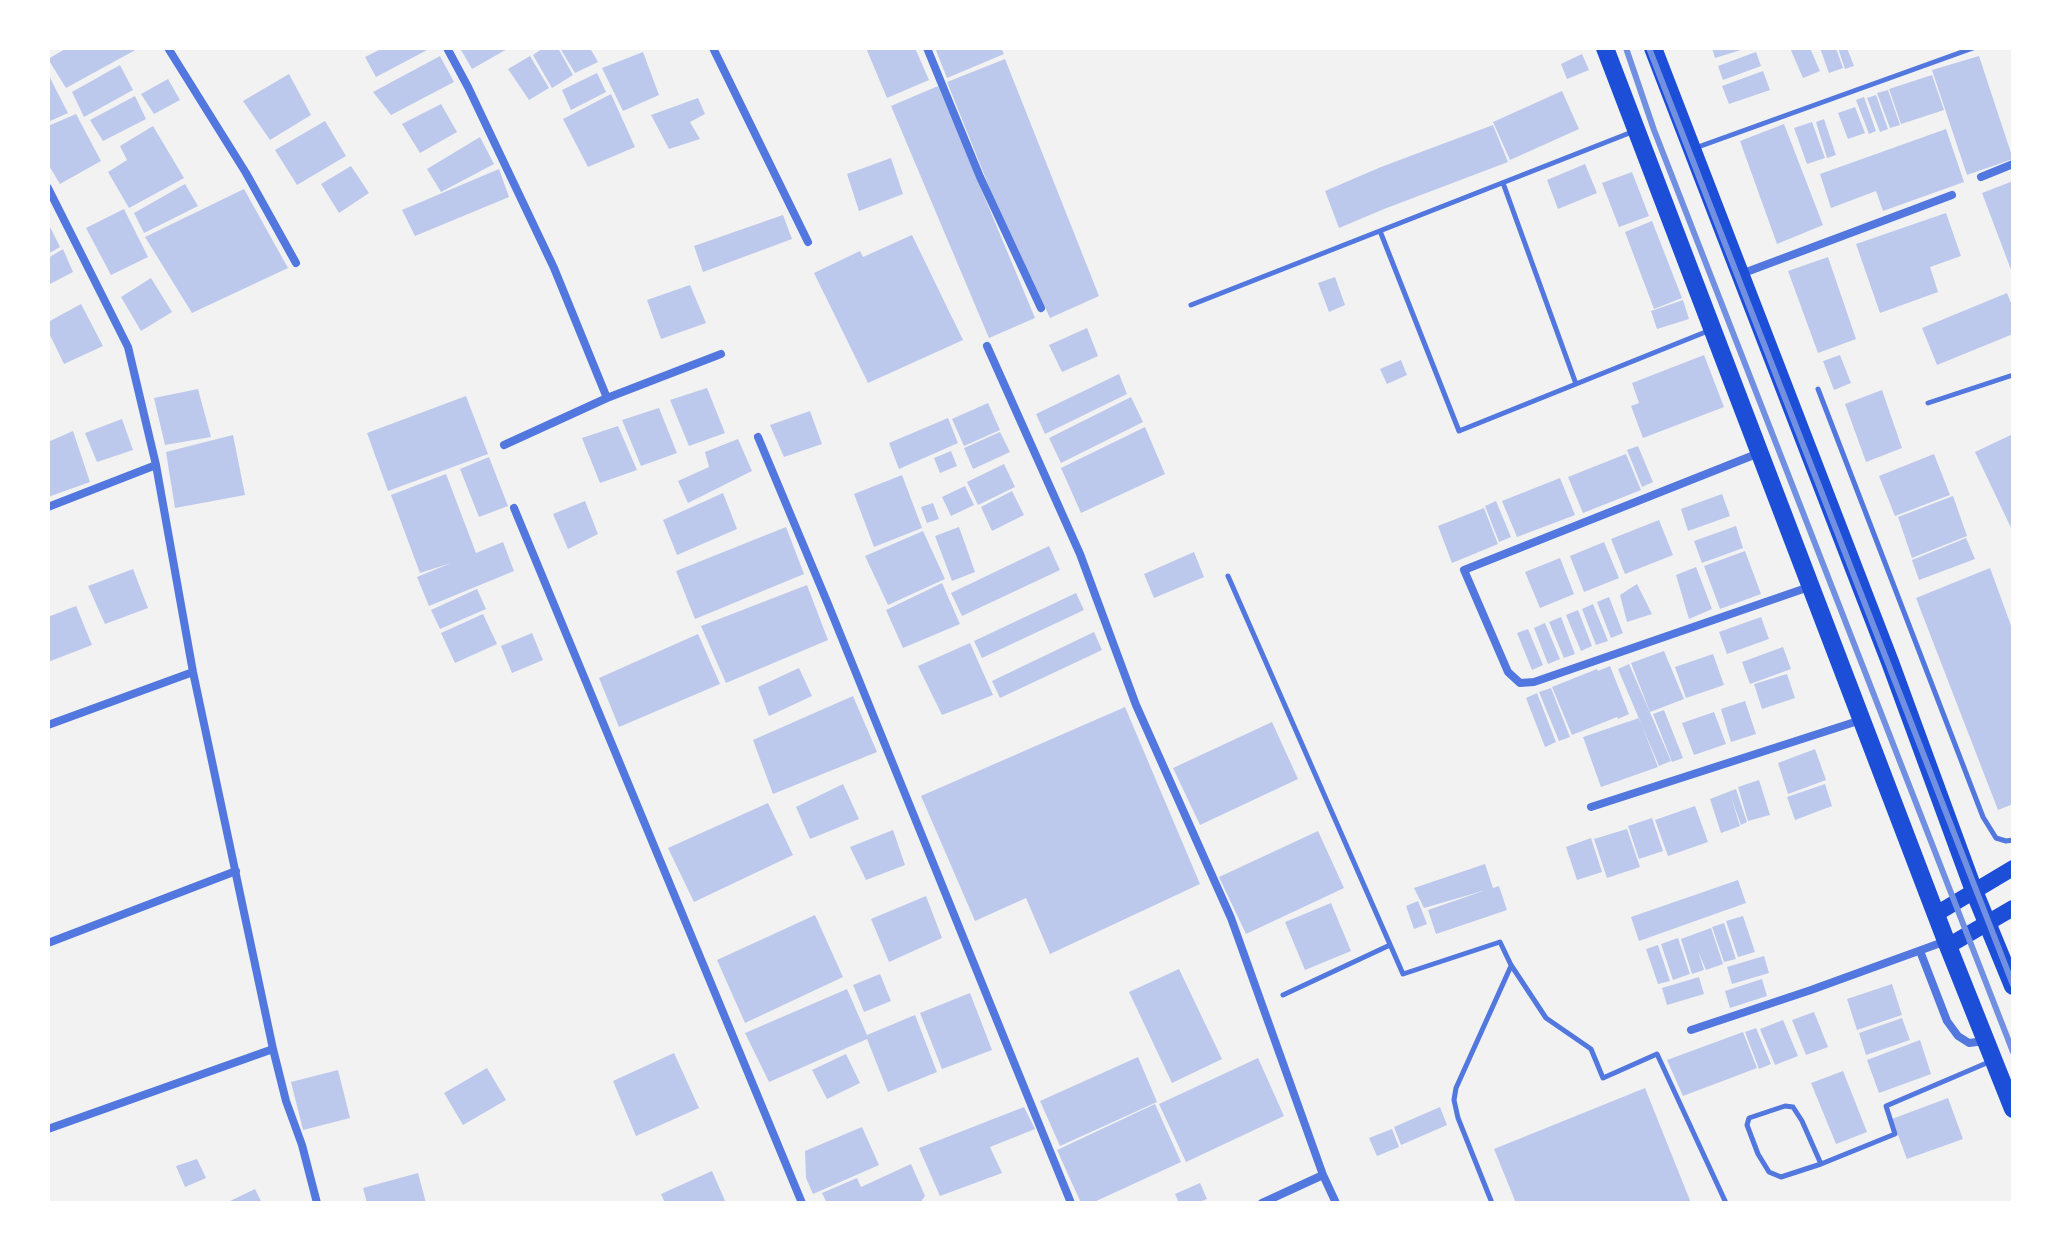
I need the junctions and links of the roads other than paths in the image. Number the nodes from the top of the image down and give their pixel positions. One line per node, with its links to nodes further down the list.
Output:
1 (168, 48): 17 (street)
2 (447, 48): 27 (street)
3 (713, 48): 16 (street)
4 (927, 48): 20 (street)
5 (1605, 48): 8 (highway)
6 (1653, 48): 9 (highway)
7 (1973, 48): 9 (lane)
8 (1637, 130): 12 (lane); 21 (highway)
9 (1693, 149): 18 (highway)
10 (2013, 164): 11 (street)
11 (1981, 177)
12 (1503, 183): 15 (lane); 25 (lane)
13 (48, 188): 32 (street)
14 (1952, 195): 18 (street)
15 (1380, 231): 19 (lane); 25 (lane)
16 (808, 242)
17 (296, 263)
18 (1740, 274): 44 (highway)
19 (1191, 305)
20 (1041, 308)
21 (1713, 329): 25 (lane); 31 (highway)
22 (987, 346): 62 (street)
23 (721, 354): 27 (street)
24 (2013, 375): 28 (lane)
25 (1576, 384)
26 (1818, 389): 41 (lane)
27 (607, 398): 30 (street)
28 (1928, 403)
29 (758, 437): 65 (street)
30 (504, 445)
31 (1760, 453): 36 (highway); 36 (street)
32 (156, 465): 33 (street); 37 (street)
33 (48, 507)
34 (514, 508): 64 (street)
35 (1228, 576): 50 (lane)
36 (1811, 586): 38 (highway)
37 (193, 672): 39 (street); 43 (street)
38 (1862, 720): 40 (street); 46 (highway)
39 (48, 725)
40 (1591, 807)
41 (2013, 840)
42 (2013, 868): 44 (main road)
43 (236, 871): 48 (street); 57 (street)
44 (1974, 891): 46 (main road); 47 (highway)
45 (2013, 908): 47 (main road)
46 (1936, 914): 49 (highway)
47 (1988, 923): 49 (main road); 53 (highway)
48 (48, 943)
49 (1947, 944): 51 (street); 56 (highway)
50 (1390, 945): 52 (lane); 54 (lane)
51 (1920, 951): 55 (street); 56 (street)
52 (1511, 965): 68 (lane); 69 (lane)
53 (2013, 986)
54 (1283, 995)
55 (1691, 1030)
56 (1986, 1040): 58 (highway)
57 (273, 1049): 60 (street); 63 (street)
58 (1993, 1060): 59 (highway); 61 (lane)
59 (2013, 1109)
60 (48, 1129)
61 (1821, 1164): 61 (lane)
62 (1323, 1175): 66 (street); 67 (street)
63 (317, 1203)
64 (802, 1203)
65 (1071, 1203)
66 (1262, 1203)
67 (1336, 1203)
68 (1492, 1203)
69 (1726, 1203)

